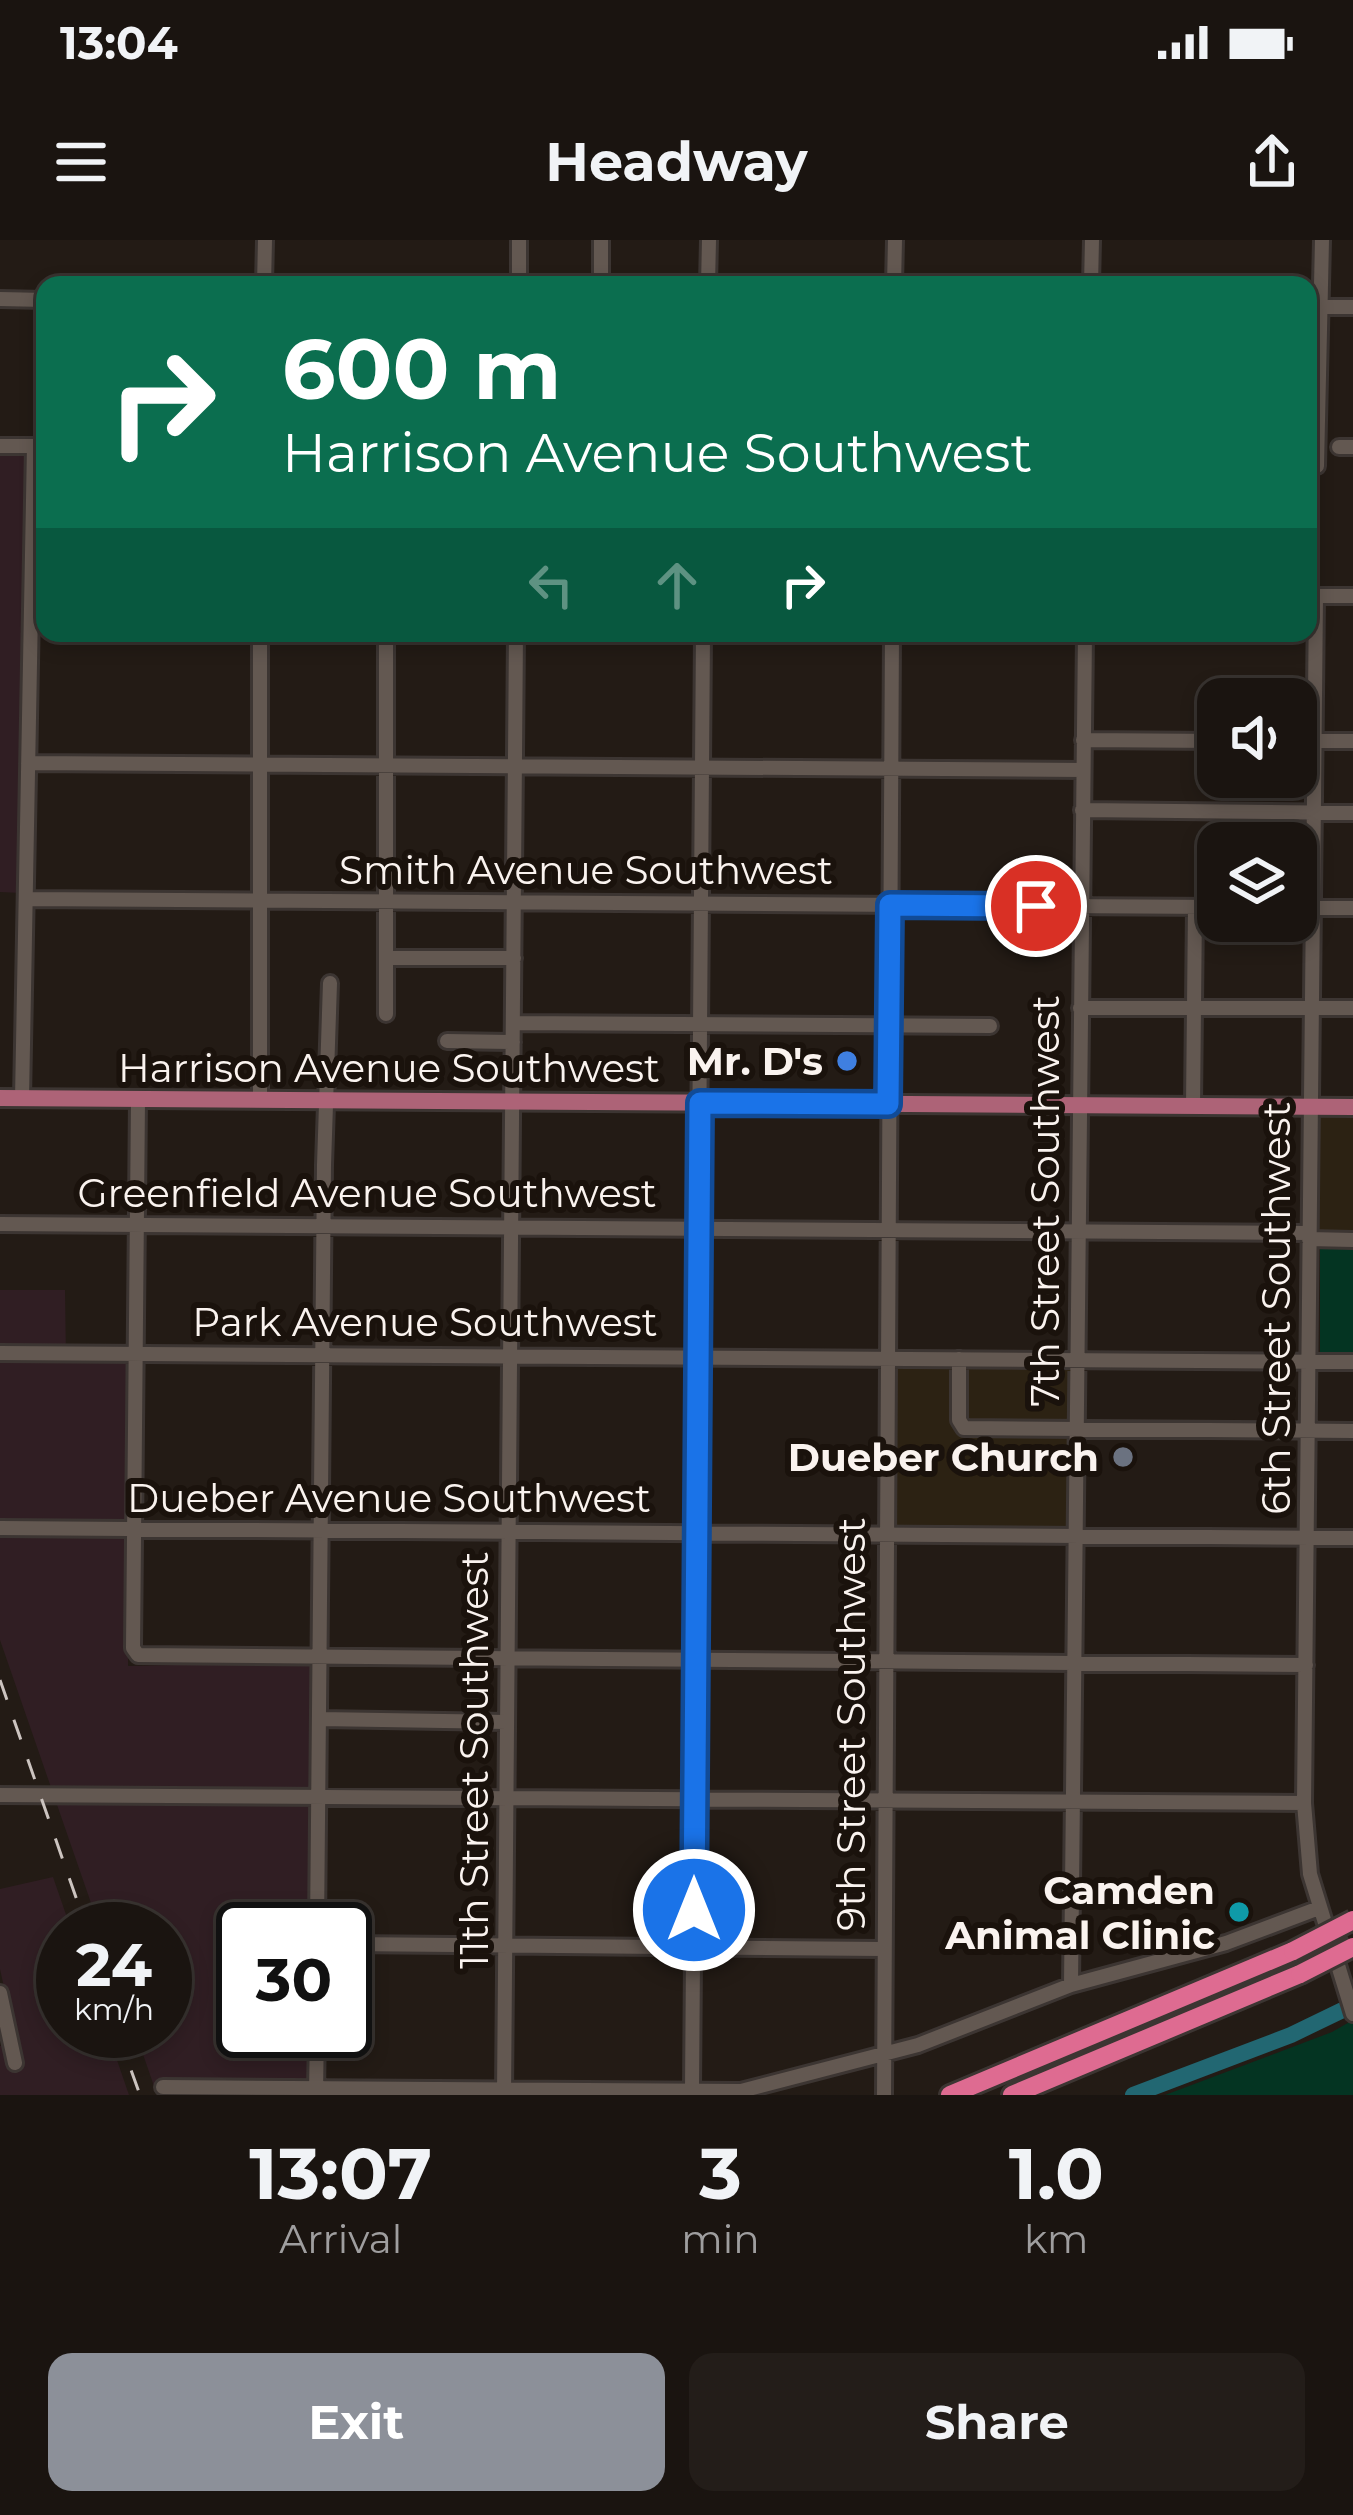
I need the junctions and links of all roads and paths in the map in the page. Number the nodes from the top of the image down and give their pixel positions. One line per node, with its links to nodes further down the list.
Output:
1 (265, 240): 8 (street)
2 (519, 240): 9 (street)
3 (601, 240): 10 (street)
4 (709, 240): 11 (street)
5 (895, 240): 12 (street)
6 (1092, 240): 13 (street)
7 (1322, 240): 14 (street)
8 (264, 276)
9 (519, 276)
10 (601, 276)
11 (708, 276)
12 (894, 276)
13 (1091, 276)
14 (1317, 288)
15 (0, 299): 16 (street)
16 (36, 300)
17 (1317, 307): 18 (street)
18 (1353, 307)
19 (1317, 320): 22 (street)
20 (0, 446): 21 (street)
21 (36, 446)
22 (1336, 447): 23 (street)
23 (1317, 472)
24 (1317, 596): 25 (street)
25 (1353, 596)
26 (36, 623): 39 (street)
27 (260, 642): 40 (street)
28 (386, 642): 41 (street)
29 (516, 642): 42 (street, 11th Street Southwest)
30 (703, 642): 43 (street)
31 (892, 642): 44 (street, 9th Street Southwest)
32 (1085, 642): 35 (street, 7th Street Southwest)
33 (1313, 642): 34 (street, 6th Street Southwest)
34 (1314, 678)
35 (1083, 740): 36 (street); 45 (street, 7th Street Southwest)
36 (1197, 741)
37 (1317, 741): 38 (street)
38 (1353, 742)
39 (28, 763): 40 (street); 51 (street)
40 (258, 763): 41 (street); 52 (street)
41 (385, 765): 42 (street); 53 (street)
42 (515, 766): 43 (street); 54 (street, 11th Street Southwest)
43 (703, 767): 44 (street); 55 (street)
44 (891, 768): 45 (street); 56 (street, 9th Street Southwest)
45 (1083, 770): 47 (street, 7th Street Southwest)
46 (1314, 798): 48 (street, 6th Street Southwest)
47 (1082, 810): 48 (street); 57 (street, 7th Street Southwest)
48 (1314, 812): 49 (street); 50 (street, 6th Street Southwest)
49 (1353, 813)
50 (1313, 822)
51 (26, 899): 52 (street, Smith Avenue Southwest); 77 (street)
52 (257, 900): 53 (street, Smith Avenue Southwest); 79 (street)
53 (385, 902): 54 (street, Smith Avenue Southwest); 62 (street)
54 (515, 902): 55 (street, Smith Avenue Southwest); 63 (street, 11th Street Southwest)
55 (701, 904): 56 (street, Smith Avenue Southwest); 71 (street)
56 (890, 905): 57 (street, Smith Avenue Southwest); 72 (street, 9th Street Southwest)
57 (1081, 906): 58 (street, Smith Avenue Southwest); 65 (street, 7th Street Southwest)
58 (1195, 907): 66 (street)
59 (1317, 908): 60 (street)
60 (1353, 908)
61 (1306, 942): 67 (street, 6th Street Southwest)
62 (386, 958): 63 (street); 69 (street)
63 (514, 958): 70 (street, 11th Street Southwest)
64 (330, 982): 80 (street)
65 (1080, 1008): 66 (street); 84 (street, 7th Street Southwest)
66 (1194, 1008): 67 (street); 85 (street)
67 (1311, 1008): 68 (street); 86 (street, 6th Street Southwest)
68 (1353, 1008)
69 (386, 1014)
70 (513, 1023): 71 (street); 75 (street, 11th Street Southwest)
71 (700, 1024): 72 (street); 82 (street)
72 (889, 1025): 73 (street); 83 (street, 9th Street Southwest)
73 (990, 1026)
74 (448, 1041): 75 (street)
75 (513, 1042): 81 (street, 11th Street Southwest)
76 (0, 1099): 77 (main road, Harrison Avenue Southwest)
77 (22, 1099): 78 (main road, Harrison Avenue Southwest)
78 (138, 1099): 79 (main road, Harrison Avenue Southwest); 89 (street)
79 (260, 1100): 80 (main road, Harrison Avenue Southwest)
80 (327, 1100): 81 (main road, Harrison Avenue Southwest); 90 (street)
81 (512, 1102): 82 (main road, Harrison Avenue Southwest); 91 (street, 11th Street Southwest)
82 (700, 1103): 83 (main road, Harrison Avenue Southwest); 92 (street)
83 (888, 1104): 84 (main road, Harrison Avenue Southwest); 93 (street, 9th Street Southwest)
84 (1078, 1105): 85 (main road, Harrison Avenue Southwest); 94 (street, 7th Street Southwest)
85 (1193, 1106): 86 (main road, Harrison Avenue Southwest)
86 (1309, 1107): 87 (main road, Harrison Avenue Southwest); 95 (street, 6th Street Southwest)
87 (1353, 1107)
88 (0, 1224): 89 (street, Greenfield Avenue Southwest)
89 (136, 1225): 90 (street, Greenfield Avenue Southwest); 98 (street)
90 (323, 1226): 91 (street, Greenfield Avenue Southwest); 99 (street)
91 (510, 1228): 92 (street, Greenfield Avenue Southwest); 100 (street, 11th Street Southwest)
92 (699, 1228): 93 (street, Greenfield Avenue Southwest); 101 (street)
93 (887, 1230): 94 (street, Greenfield Avenue Southwest); 102 (street, 9th Street Southwest)
94 (1077, 1232): 95 (street, Greenfield Avenue Southwest); 104 (street, 7th Street Southwest)
95 (1309, 1236): 96 (street, Greenfield Avenue Southwest); 105 (street, 6th Street Southwest)
96 (1353, 1240)
97 (0, 1353): 98 (street, Park Avenue Southwest)
98 (135, 1354): 99 (street, Park Avenue Southwest); 111 (street)
99 (322, 1355): 100 (street, Park Avenue Southwest); 112 (street)
100 (509, 1356): 101 (street, Park Avenue Southwest); 113 (street, 11th Street Southwest)
101 (698, 1357): 102 (street, Park Avenue Southwest); 114 (street)
102 (887, 1359): 103 (street, Park Avenue Southwest); 115 (street, 9th Street Southwest)
103 (959, 1359): 104 (street, Park Avenue Southwest); 107 (street)
104 (1076, 1360): 105 (street, Park Avenue Southwest); 107 (street, 7th Street Southwest)
105 (1308, 1362): 106 (street, Park Avenue Southwest); 108 (street, 6th Street Southwest)
106 (1353, 1362)
107 (1076, 1428): 108 (street); 116 (street, 7th Street Southwest)
108 (1308, 1431): 109 (street); 117 (street, 6th Street Southwest)
109 (1353, 1431)
110 (0, 1528): 111 (street, Dueber Avenue Southwest)
111 (134, 1529): 112 (street, Dueber Avenue Southwest); 119 (street)
112 (321, 1530): 113 (street, Dueber Avenue Southwest); 119 (street)
113 (508, 1531): 114 (street, Dueber Avenue Southwest); 120 (street, 11th Street Southwest)
114 (697, 1533): 115 (street, Dueber Avenue Southwest); 121 (street)
115 (886, 1534): 116 (street, Dueber Avenue Southwest); 122 (street, 9th Street Southwest)
116 (1076, 1536): 117 (street, Dueber Avenue Southwest); 123 (street, 7th Street Southwest)
117 (1308, 1537): 118 (street, Dueber Avenue Southwest); 124 (street, 6th Street Southwest)
118 (1353, 1538)
119 (320, 1658): 120 (street); 125 (street)
120 (507, 1660): 121 (street); 126 (street, 11th Street Southwest)
121 (695, 1660): 122 (street); 130 (street)
122 (885, 1663): 123 (street); 131 (street, 9th Street Southwest)
123 (1075, 1663): 124 (street); 132 (street, 7th Street Southwest)
124 (1306, 1665): 133 (street, 6th Street Southwest)
125 (320, 1719): 126 (street); 128 (street)
126 (506, 1721): 129 (street, 11th Street Southwest)
127 (0, 1795): 128 (street)
128 (319, 1797): 129 (street); 134 (street)
129 (506, 1799): 130 (street); 138 (street, 11th Street Southwest)
130 (694, 1801): 131 (street); 139 (street)
131 (884, 1802): 132 (street); 141 (street, 9th Street Southwest)
132 (1074, 1803): 133 (street); 144 (street, 7th Street Southwest)
133 (1304, 1803): 135 (street, 6th Street Southwest)
134 (317, 1902)
135 (1319, 1908): 144 (street); 146 (street, 6th Street Southwest)
136 (1353, 1920): 155 (highway, bridge)
137 (372, 1944): 138 (street)
138 (505, 1945): 139 (street); 153 (street, 11th Street Southwest)
139 (694, 1946): 141 (street); 152 (street)
140 (1353, 1947): 143 (highway, bridge)
141 (883, 1949): 147 (street, 9th Street Southwest)
142 (1353, 1959): 143 (highway)
143 (1301, 1979): 156 (highway)
144 (1071, 1985): 147 (street)
145 (0, 1993): 149 (street)
146 (1353, 2014)
147 (882, 2055): 152 (street); 154 (street, 9th Street Southwest)
148 (317, 2058): 151 (street)
149 (15, 2063)
150 (164, 2087): 151 (street)
151 (316, 2091): 153 (street)
152 (692, 2091): 153 (street)
153 (504, 2092)
154 (884, 2095)
155 (950, 2095)
156 (1012, 2095)

